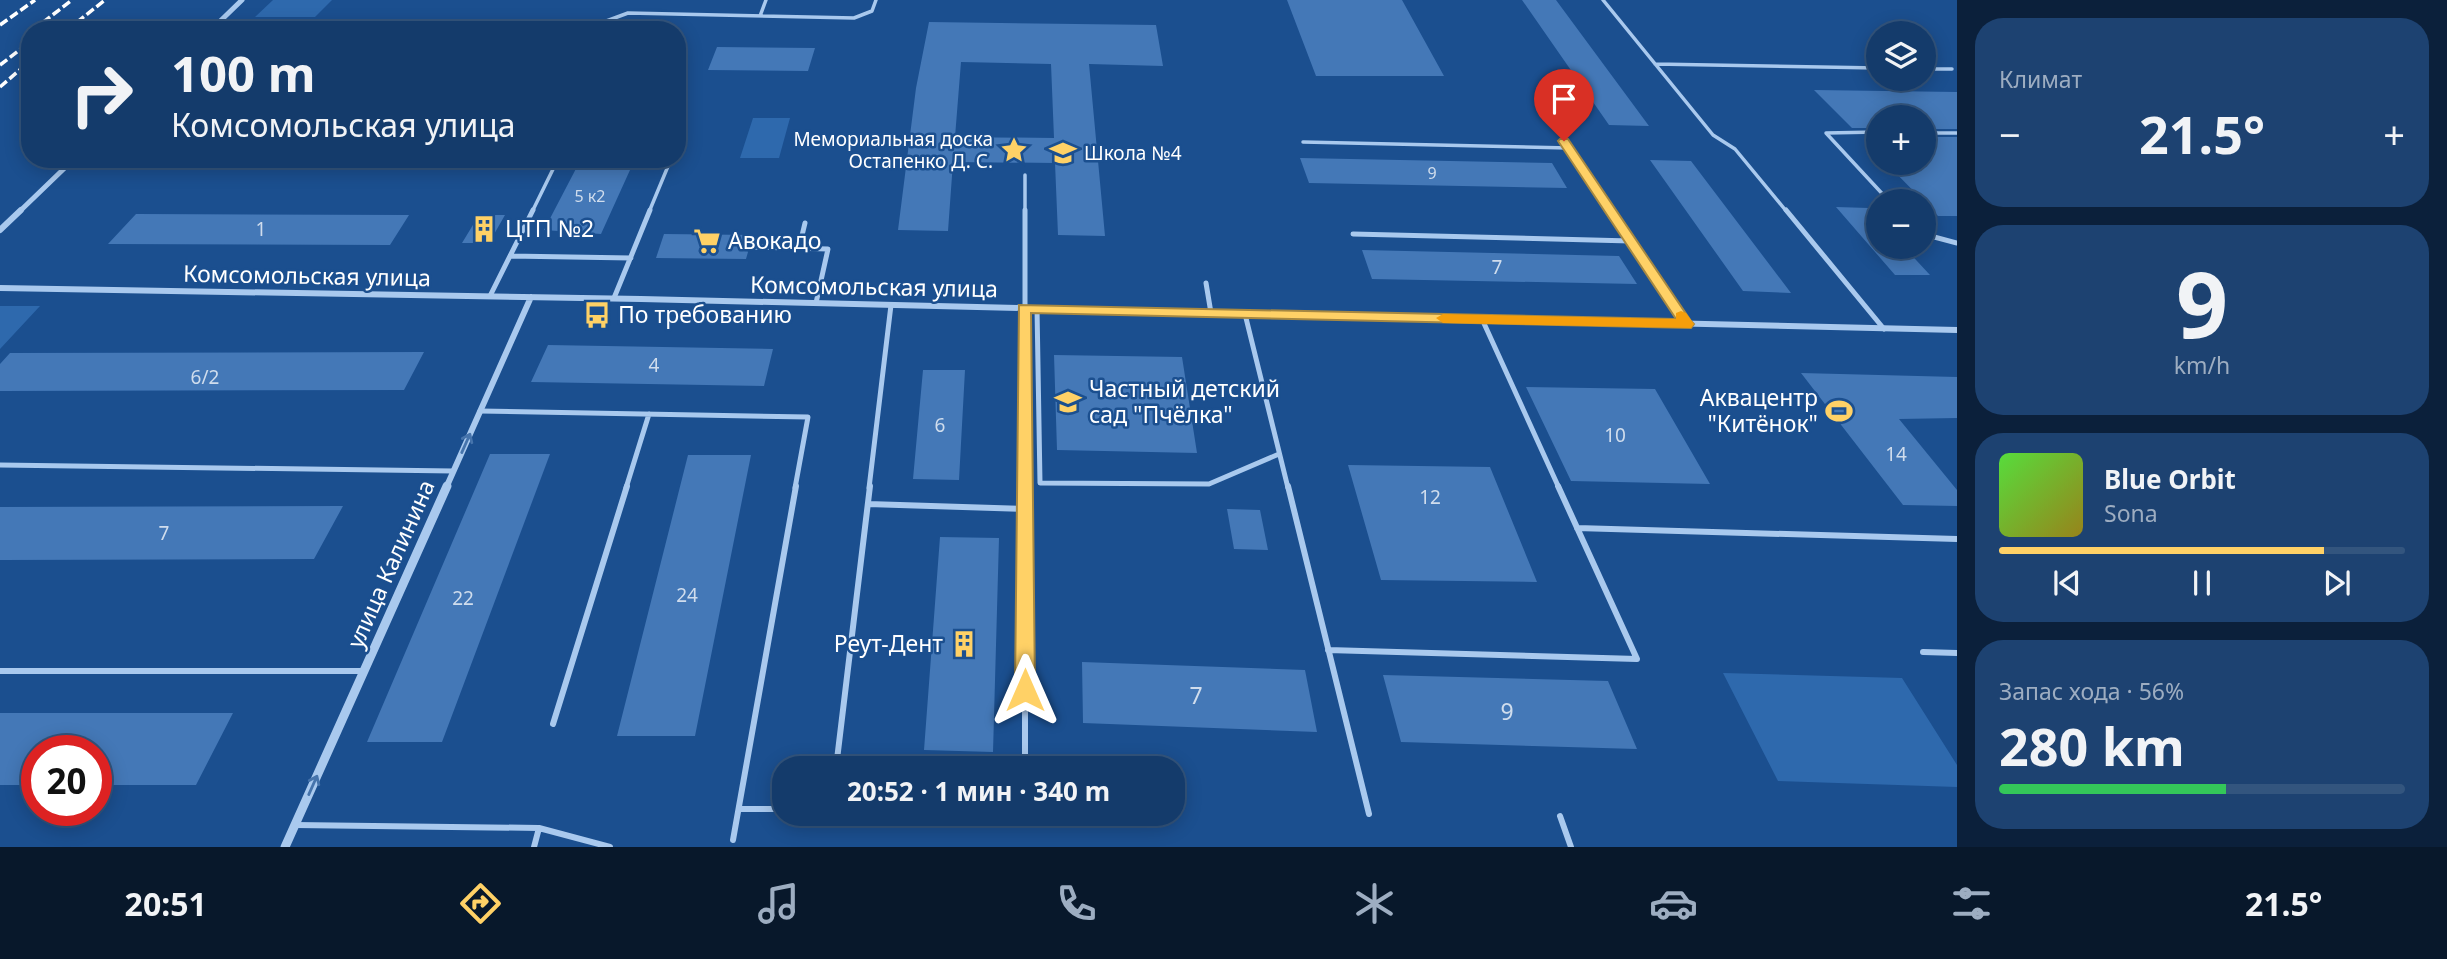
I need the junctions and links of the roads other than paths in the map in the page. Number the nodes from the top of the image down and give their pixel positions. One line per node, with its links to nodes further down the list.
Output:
1 (242, 0): 6 (street)
2 (766, 0): 5 (lane)
3 (876, 0): 5 (lane)
4 (1603, 0): 8 (lane)
5 (760, 16): 7 (lane)
6 (220, 21)
7 (606, 21)
8 (1655, 64): 9 (lane); 46 (lane)
9 (1866, 68)
10 (1936, 69): 11 (lane)
11 (1952, 69)
12 (1866, 132): 22 (lane)
13 (1936, 133): 14 (lane)
14 (1957, 133)
15 (1564, 141): 17 (lane)
16 (1303, 142): 17 (lane)
17 (1569, 148): 27 (lane)
18 (65, 168): 24 (street)
19 (554, 168): 31 (lane)
20 (667, 168): 32 (lane)
21 (1025, 175): 40 (lane)
22 (1877, 189)
23 (805, 223): 30 (lane)
24 (0, 230)
25 (1353, 234): 27 (lane)
26 (1936, 237): 28 (lane)
27 (1631, 241): 45 (lane)
28 (1957, 243)
29 (750, 247): 30 (lane)
30 (800, 248): 38 (lane)
31 (510, 256): 32 (lane); 35 (lane)
32 (631, 258): 37 (lane)
33 (1206, 283): 42 (lane)
34 (0, 288): 35 (street, Комсомольская улица)
35 (489, 296): 36 (street, Комсомольская улица)
36 (531, 297): 37 (street, Комсомольская улица); 48 (street, улица Калинина)
37 (614, 298): 38 (street, Комсомольская улица)
38 (816, 303): 39 (street, Комсомольская улица)
39 (891, 305): 40 (street, Комсомольская улица); 53 (lane)
40 (1024, 308): 41 (street, Комсомольская улица); 54 (lane)
41 (1037, 308): 42 (street, Комсомольская улица); 50 (lane)
42 (1211, 313): 43 (street, Комсомольская улица)
43 (1245, 313): 44 (street, Комсомольская улица); 50 (lane)
44 (1482, 319): 45 (street, Комсомольская улица); 55 (lane)
45 (1686, 324): 46 (street, Комсомольская улица)
46 (1884, 328): 47 (street, Комсомольская улица)
47 (1957, 330)
48 (480, 411): 49 (lane); 52 (street, улица Калинина, one-way to 48)
49 (649, 414): 62 (lane); 65 (lane)
50 (1279, 454): 57 (lane)
51 (0, 465): 52 (lane)
52 (453, 471): 61 (street, улица Калинина)
53 (868, 505): 54 (lane); 63 (lane)
54 (1024, 509): 64 (lane)
55 (1577, 528): 56 (lane); 57 (lane)
56 (1957, 538)
57 (1328, 650): 67 (lane)
58 (1923, 652): 59 (lane)
59 (1957, 653)
60 (0, 671): 61 (lane)
61 (364, 671): 69 (street, улица Калинина, one-way to 61)
62 (553, 724)
63 (837, 756)
64 (1025, 756)
65 (740, 809): 66 (lane); 71 (lane)
66 (772, 809)
67 (1369, 814)
68 (1560, 816): 75 (lane)
69 (295, 825): 70 (lane); 72 (street, улица Калинина)
70 (539, 828): 73 (lane); 74 (lane)
71 (733, 840)
72 (285, 847)
73 (534, 847)
74 (610, 847)
75 (1572, 847)

